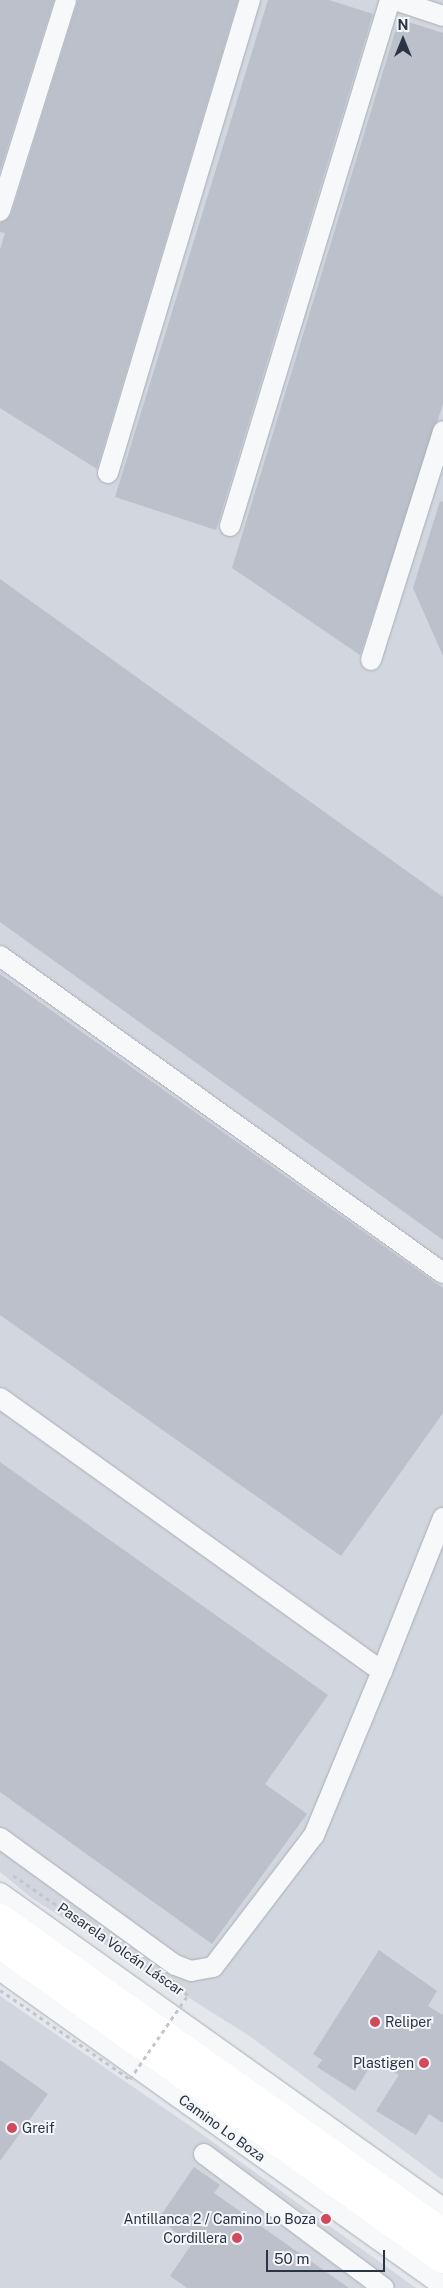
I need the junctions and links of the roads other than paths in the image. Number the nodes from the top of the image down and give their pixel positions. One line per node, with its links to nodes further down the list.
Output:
1 (66, 0): 6 (street)
2 (250, 0): 8 (street)
3 (390, 0): 9 (street)
4 (395, 0): 5 (street)
5 (443, 16)
6 (0, 211)
7 (443, 431): 10 (street)
8 (108, 473)
9 (230, 526)
10 (371, 660)
11 (0, 956): 12 (street)
12 (443, 1273)
13 (0, 1398): 15 (street)
14 (443, 1518): 15 (street)
15 (382, 1670): 16 (street)
16 (0, 1838)
17 (0, 1893): 22 (street)
18 (0, 1918): 23 (highway)
19 (0, 1944): 24 (highway)
20 (0, 1970): 24 (street, Camino Lo Boza)
21 (204, 2154): 25 (street)
22 (443, 2208)
23 (443, 2233)
24 (436, 2278)
25 (384, 2288)

